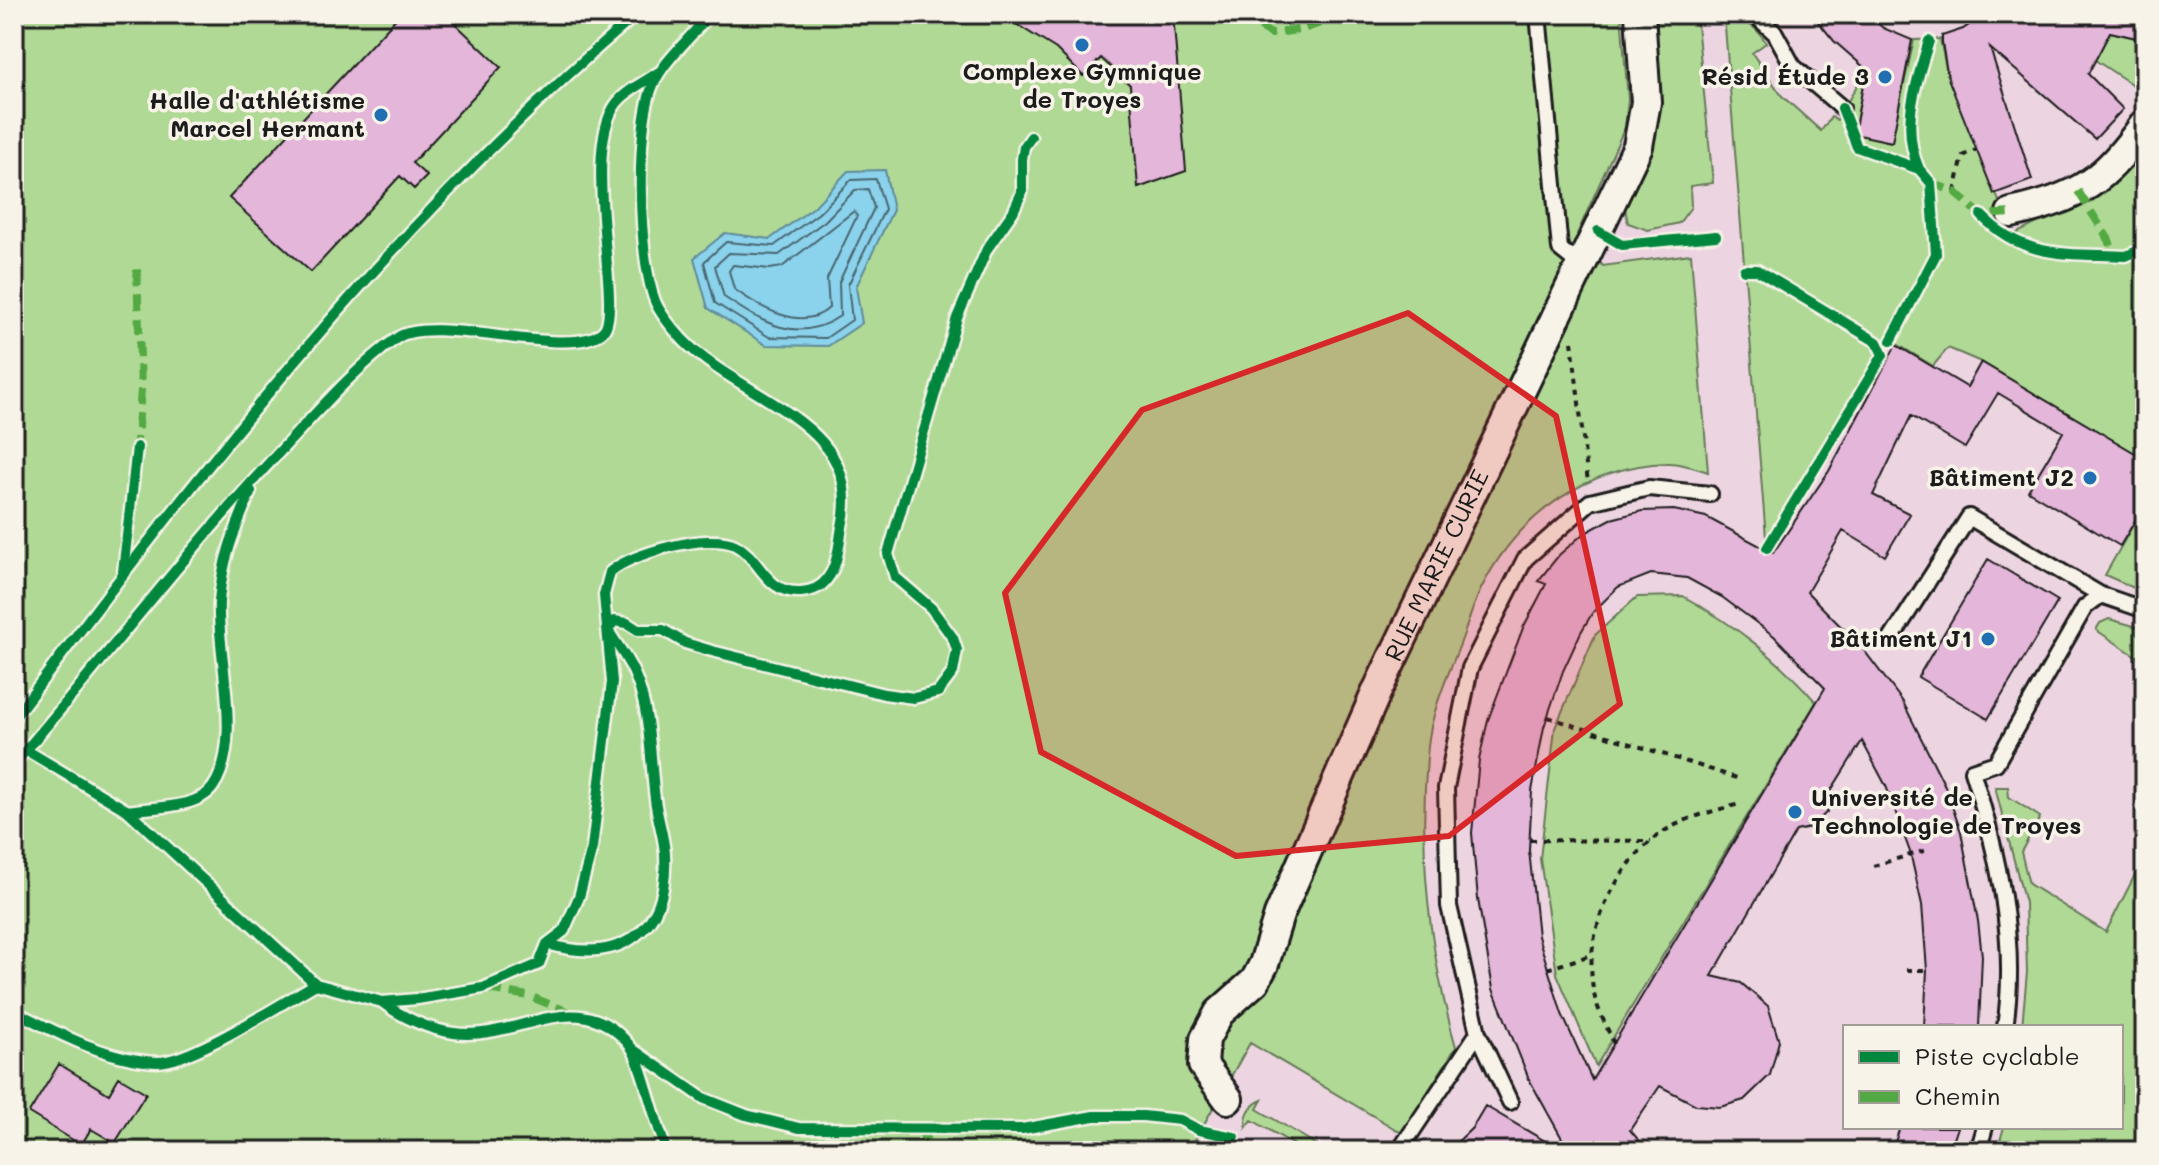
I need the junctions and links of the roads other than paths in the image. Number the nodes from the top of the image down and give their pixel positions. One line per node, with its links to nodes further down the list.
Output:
1 (1538, 14): 7 (lane)
2 (1640, 14): 7 (street, RUE MARIE CURIE)
3 (1754, 14): 4 (lane)
4 (1842, 108)
5 (2145, 124): 6 (street)
6 (2011, 213)
7 (1580, 265): 14 (street, RUE MARIE CURIE)
8 (1710, 494): 13 (lane)
9 (2101, 595): 10 (lane); 11 (lane); 12 (lane)
10 (2145, 610)
11 (1891, 639)
12 (2005, 1025)
13 (1478, 1033): 15 (lane); 17 (lane)
14 (1228, 1099)
15 (1510, 1102)
16 (1984, 1129): 18 (lane)
17 (1399, 1151)
18 (1978, 1151)

